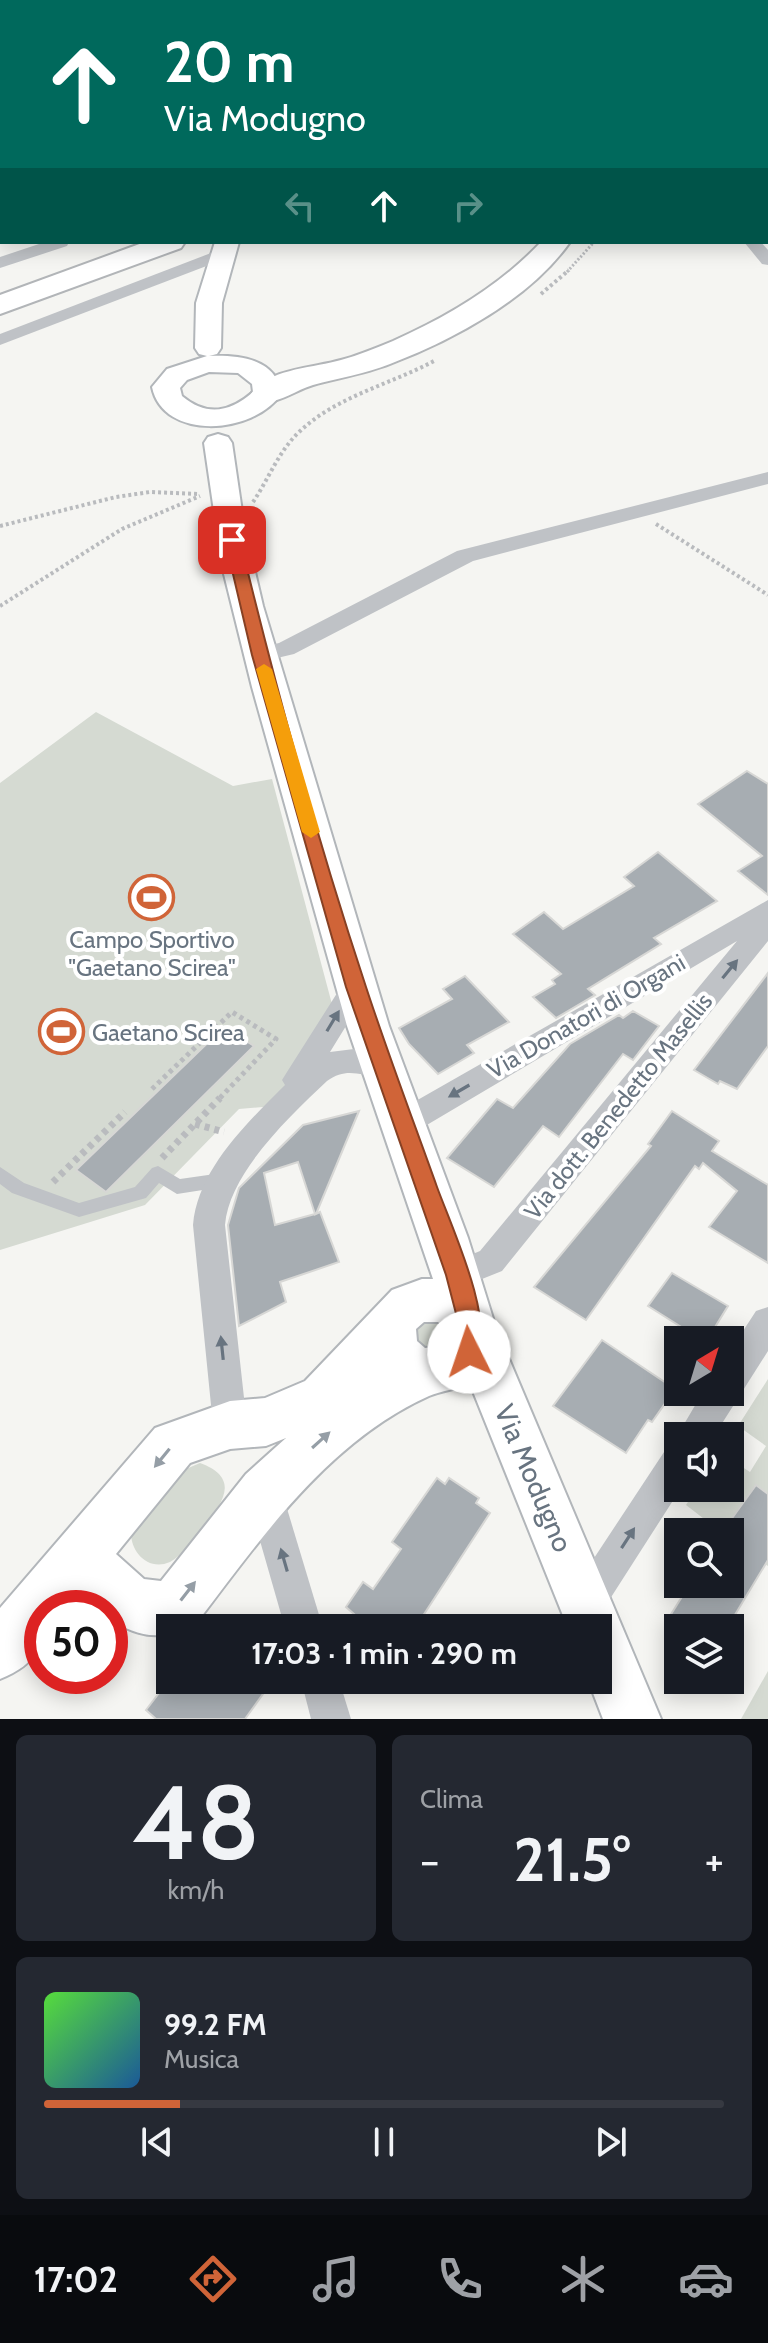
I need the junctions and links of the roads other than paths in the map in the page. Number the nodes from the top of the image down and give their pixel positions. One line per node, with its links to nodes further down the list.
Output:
1 (55, 244): 8 (street)
2 (127, 244): 9 (highway)
3 (166, 244): 10 (highway)
4 (554, 244): 13 (highway)
5 (754, 244): 7 (street)
6 (225, 248): 11 (street); 12 (main road)
7 (768, 260)
8 (0, 263)
9 (0, 290)
10 (0, 305)
11 (0, 340)
12 (200, 357): 13 (main road); 14 (main road)
13 (252, 376): 15 (main road)
14 (186, 414): 15 (main road); 16 (main road)
15 (237, 415): 16 (main road)
16 (218, 443): 18 (main road)
17 (768, 478): 18 (street)
18 (260, 655): 21 (main road)
19 (768, 910): 24 (street, Via Donatori di Organi, one-way to 24)
20 (768, 922): 28 (street, Via dott. Benedetto Masellis, one-way to 20)
21 (356, 987): 22 (main road); 23 (street, one-way to 21)
22 (381, 1066): 23 (street); 24 (main road)
23 (284, 1104): 26 (street)
24 (404, 1123): 28 (main road)
25 (0, 1174): 26 (lane)
26 (222, 1180): 31 (street, one-way to 26)
27 (402, 1313): 28 (main road); 28 (main road); 31 (main road)
28 (454, 1319): 33 (main road, one-way to 28); 36 (main road, Via Modugno)
29 (768, 1322): 30 (street)
30 (744, 1359)
31 (230, 1425): 34 (main road, one-way to 34)
32 (664, 1488): 37 (street, one-way to 32)
33 (264, 1492): 34 (main road, one-way to 33); 35 (street, one-way to 33)
34 (80, 1557): 38 (main road)
35 (300, 1614)
36 (590, 1614)
37 (597, 1614)
38 (0, 1651)
39 (612, 1669): 42 (main road, Via Modugno)
40 (324, 1694): 41 (street)
41 (331, 1719)
42 (632, 1719)

